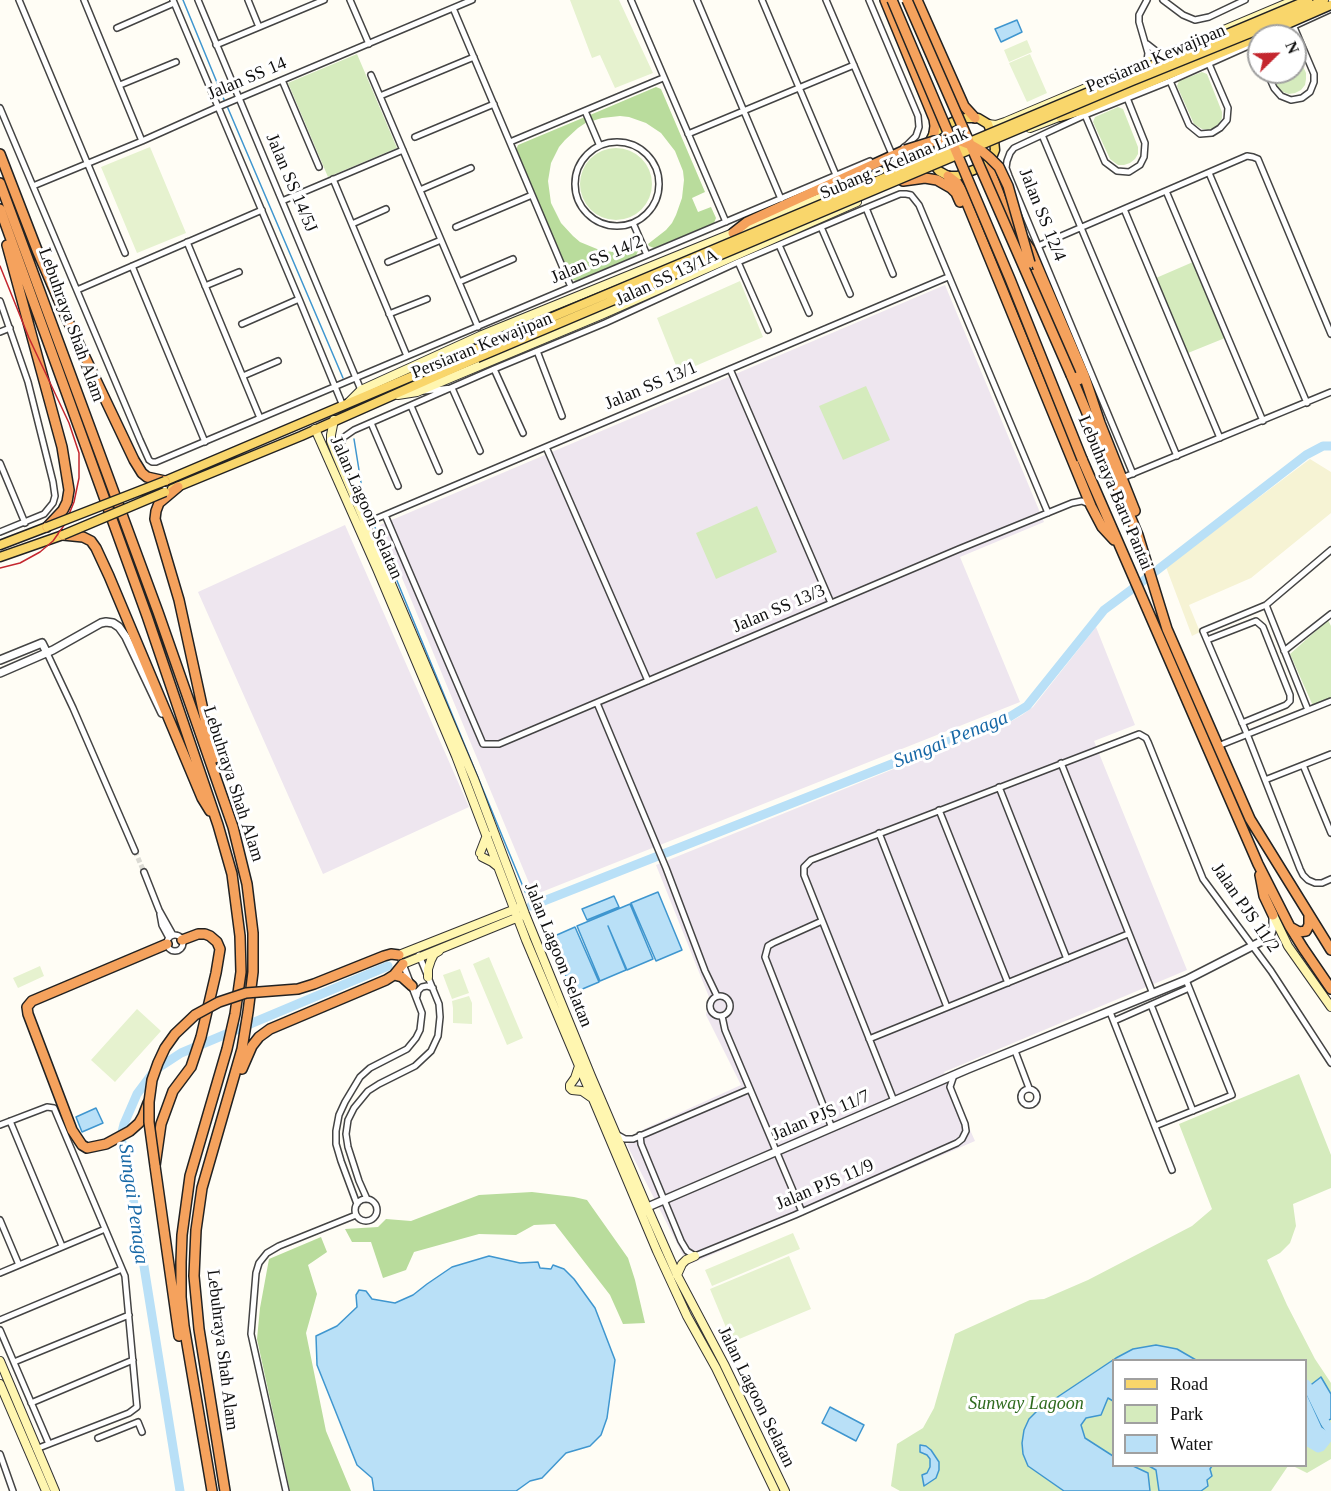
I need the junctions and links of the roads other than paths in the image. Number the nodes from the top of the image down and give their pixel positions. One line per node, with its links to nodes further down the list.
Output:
1 (19, 0): 82 (street)
2 (84, 0): 53 (street)
3 (198, 0): 36 (street, Jalan SS 14/5J)
4 (248, 0): 31 (street)
5 (299, 0): 27 (street)
6 (324, 0): 27 (street)
7 (350, 0): 35 (street)
8 (471, 0): 26 (street, Jalan SS 14)
9 (631, 0): 49 (street)
10 (697, 0): 63 (street)
11 (762, 0): 54 (street)
12 (826, 0): 46 (street)
13 (869, 0): 47 (street, Jalan SS 14/2)
14 (885, 0): 44 (highway)
15 (892, 0): 195 (highway, Lebuhraya Baru Pantai, bridge)
16 (907, 0): 193 (highway, Lebuhraya Baru Pantai, bridge)
17 (917, 0): 58 (highway)
18 (1147, 0): 34 (street)
19 (1163, 0): 20 (street)
20 (1245, 0)
21 (1295, 0): 39 (main road, Persiaran Kewajipan)
22 (1308, 0): 146 (main road, Subang - Kelana Link, bridge)
23 (1324, 0): 146 (main road, Subang - Kelana Link, bridge)
24 (173, 2): 32 (street); 60 (street)
25 (1331, 5): 28 (main road, Persiaran Kewajipan); 29 (main road, bridge); 30 (street)
26 (453, 8): 35 (street, Jalan SS 14); 40 (street)
27 (303, 9): 31 (street)
28 (1289, 24)
29 (1292, 24)
30 (1299, 24)
31 (260, 27): 36 (street)
32 (117, 28)
33 (1247, 41): 66 (main road, Persiaran Kewajipan)
34 (1146, 43): 39 (street); 42 (street)
35 (369, 44): 50 (street, Jalan SS 14)
36 (216, 45): 57 (street, Jalan SS 14/5J)
37 (1247, 45): 66 (main road)
38 (1247, 46): 45 (street, Jalan SS 12/4)
39 (1165, 54): 42 (main road, Persiaran Kewajipan)
40 (474, 57): 55 (street); 59 (street)
41 (1307, 58): 52 (street)
42 (1147, 61): 68 (main road, Persiaran Kewajipan)
43 (176, 62): 53 (street)
44 (910, 62): 47 (street); 64 (highway)
45 (1209, 64): 51 (street, Jalan SS 12/4); 51 (street)
46 (854, 65): 54 (street); 79 (street)
47 (898, 67): 79 (street, Jalan SS 14/2)
48 (371, 75): 55 (street)
49 (663, 78): 62 (street); 70 (street)
50 (282, 80): 57 (street, Jalan SS 14); 83 (street)
51 (1170, 81): 56 (street, Jalan SS 12/4)
52 (1272, 84)
53 (120, 85): 73 (street)
54 (800, 88): 63 (street); 87 (street)
55 (380, 96): 78 (street)
56 (1126, 98): 65 (street, Jalan SS 12/4); 65 (street)
57 (239, 99): 60 (street, Jalan SS 14); 98 (street, Jalan SS 14/5J)
58 (961, 100): 64 (highway); 67 (highway)
59 (494, 104): 72 (street); 74 (street)
60 (223, 105): 73 (street, Jalan SS 14); 103 (street)
61 (0, 108): 92 (street)
62 (585, 111): 74 (street); 75 (street)
63 (744, 111): 70 (street); 97 (street)
64 (932, 114): 69 (highway)
65 (1085, 115): 71 (street, Jalan SS 12/4)
66 (1060, 117): 76 (main road, Persiaran Kewajipan)
67 (975, 118): 68 (main road); 69 (main road)
68 (988, 124): 76 (main road)
69 (934, 133): 77 (main road)
70 (688, 134): 106 (street)
71 (1042, 135): 112 (street); 117 (street, Jalan SS 12/4)
72 (415, 137)
73 (142, 141): 82 (street, Jalan SS 14)
74 (510, 142): 96 (street)
75 (599, 144): 107 (street); 107 (street)
76 (996, 147): 81 (main road)
77 (929, 149): 85 (main road); 113 (main road, Persiaran Kewajipan)
78 (403, 150): 89 (street); 94 (street)
79 (891, 152): 87 (street, Jalan SS 14/2)
80 (0, 154): 180 (highway)
81 (991, 160): 88 (main road); 93 (highway)
82 (88, 164): 92 (street, Jalan SS 14); 118 (street)
83 (319, 167)
84 (471, 168): 94 (street)
85 (939, 171): 88 (main road); 90 (main road, Persiaran Kewajipan)
86 (1209, 172): 95 (street); 144 (street); 159 (street)
87 (841, 176): 97 (street, Jalan SS 14/2); 113 (highway); 167 (highway, bridge)
88 (948, 176): 100 (highway)
89 (333, 180): 98 (street); 109 (street)
90 (903, 181): 105 (main road, Persiaran Kewajipan); 108 (highway)
91 (0, 183): 221 (highway, Lebuhraya Shah Alam)
92 (33, 186): 131 (street)
93 (996, 187): 100 (highway); 167 (highway)
94 (420, 190): 114 (street)
95 (1166, 191): 102 (street); 165 (street)
96 (532, 195): 110 (street); 130 (street)
97 (781, 199): 106 (street, Jalan SS 14/2)
98 (282, 201): 152 (street, Jalan SS 14/5J)
99 (866, 208): 111 (street, Jalan SS 13/1A); 126 (street); 127 (street, Jalan SS 13/1A)
100 (969, 208): 108 (highway)
101 (386, 209): 109 (street)
102 (1124, 209): 112 (street); 170 (street)
103 (262, 210): 115 (street); 133 (street)
104 (0, 211): 190 (highway); 220 (highway, Lebuhraya Shah Alam)
105 (818, 219): 111 (street); 136 (main road, Persiaran Kewajipan)
106 (726, 222): 119 (street, Jalan SS 14/2)
107 (633, 223): 119 (street)
108 (975, 223): 181 (highway)
109 (352, 224): 138 (street)
110 (456, 227)
111 (821, 227): 116 (street, Jalan SS 13/1A); 132 (street)
112 (1081, 228): 117 (street); 175 (street)
113 (733, 233): 124 (main road, Persiaran Kewajipan)
114 (441, 240): 121 (street); 128 (street)
115 (187, 242): 123 (street); 129 (street)
116 (780, 245): 122 (street, Jalan SS 13/1A); 137 (street)
117 (1038, 246): 178 (street, Jalan SS 12/4)
118 (124, 254)
119 (647, 255): 130 (street, Jalan SS 14/2)
120 (513, 259): 128 (street)
121 (388, 262)
122 (738, 262): 142 (street); 145 (street, Jalan SS 13/1A)
123 (132, 266): 131 (street); 171 (street)
124 (640, 271): 136 (main road); 155 (main road, Persiaran Kewajipan)
125 (239, 272): 129 (street)
126 (893, 274)
127 (948, 277): 150 (street, Jalan SS 13/1); 186 (street)
128 (459, 282): 140 (street)
129 (205, 286): 151 (street)
130 (571, 287): 140 (street, Jalan SS 14/2)
131 (77, 290): 171 (street, Jalan SS 14/2)
132 (849, 294)
133 (299, 299): 139 (street); 153 (street)
134 (427, 299): 138 (street)
135 (0, 301): 141 (street)
136 (628, 304): 156 (main road, Persiaran Kewajipan)
137 (808, 313)
138 (389, 314): 147 (street)
139 (242, 324)
140 (478, 327): 147 (street, Jalan SS 14/2)
141 (10, 328): 143 (street); 188 (street)
142 (768, 330)
143 (0, 332)
144 (1331, 334)
145 (537, 351): 149 (street, Jalan SS 13/1A); 162 (street)
146 (476, 354): 158 (main road); 160 (main road)
147 (407, 357): 152 (street, Jalan SS 14/2)
148 (278, 361): 151 (street)
149 (494, 369): 154 (street, Jalan SS 13/1A); 169 (street)
150 (730, 369): 172 (street, Jalan SS 13/1); 198 (street)
151 (243, 376): 163 (street)
152 (356, 378): 153 (street, Jalan SS 14/2); 155 (street, Jalan SS 14/5J)
153 (336, 386): 160 (street); 163 (street, Jalan SS 14/2)
154 (452, 388): 156 (street); 161 (street, Jalan SS 13/1A); 173 (street)
155 (361, 390): 160 (main road, Persiaran Kewajipan)
156 (417, 392): 158 (main road, Persiaran Kewajipan)
157 (1331, 392): 159 (street)
158 (386, 398): 164 (main road, Persiaran Kewajipan)
159 (1307, 403): 165 (street)
160 (345, 405): 180 (main road, Persiaran Kewajipan)
161 (411, 406): 166 (street, Jalan SS 13/1A); 177 (street)
162 (562, 416)
163 (260, 418): 171 (street, Jalan SS 14/2)
164 (334, 420): 168 (main road, Persiaran Kewajipan); 174 (main road, Jalan Lagoon Selatan)
165 (1263, 421): 170 (street)
166 (371, 423): 174 (street, Jalan SS 13/1A); 182 (street)
167 (1100, 423): 179 (highway)
168 (315, 429): 183 (main road, Persiaran Kewajipan); 224 (main road, Jalan Lagoon Selatan)
169 (523, 433)
170 (1220, 438): 175 (street)
171 (205, 442)
172 (546, 447): 187 (street, Jalan SS 13/1); 206 (street)
173 (480, 451)
174 (336, 454): 189 (main road, Jalan Lagoon Selatan)
175 (1177, 456): 178 (street)
176 (0, 463): 188 (street)
177 (439, 471)
178 (1133, 474): 179 (street)
179 (1122, 478): 193 (highway)
180 (165, 481): 190 (main road, Persiaran Kewajipan, bridge)
181 (1083, 485): 184 (street); 185 (highway)
182 (398, 486)
183 (178, 487): 192 (main road, Persiaran Kewajipan, bridge); 221 (highway)
184 (1072, 503): 185 (street); 186 (street, Jalan SS 13/3)
185 (1091, 506): 195 (highway)
186 (1048, 513): 198 (street, Jalan SS 13/3)
187 (385, 515): 189 (street, Jalan SS 13/1); 208 (street, Jalan SS 13/3)
188 (25, 523): 191 (street)
189 (366, 523): 230 (main road, Jalan Lagoon Selatan)
190 (47, 527): 194 (main road, Persiaran Kewajipan)
191 (0, 532)
192 (63, 535): 197 (main road, Persiaran Kewajipan); 211 (highway)
193 (1138, 535): 213 (highway, Lebuhraya Baru Pantai)
194 (0, 545)
195 (1119, 545): 226 (highway, Lebuhraya Baru Pantai)
196 (1331, 550): 199 (street)
197 (0, 557)
198 (831, 603): 206 (street, Jalan SS 13/3)
199 (1266, 606): 201 (street); 202 (street)
200 (1331, 614): 202 (street)
201 (1207, 640): 210 (street); 210 (street)
202 (1284, 651): 209 (street)
203 (46, 653): 204 (street); 205 (street); 211 (street); 225 (street)
204 (0, 660)
205 (0, 673)
206 (648, 681): 208 (street, Jalan SS 13/3)
207 (1331, 701): 209 (street)
208 (597, 703): 258 (street)
209 (1308, 710): 212 (street)
210 (1242, 723): 212 (street)
211 (174, 733): 220 (highway)
212 (1247, 734): 213 (street); 217 (street)
213 (1218, 746): 232 (highway, Lebuhraya Baru Pantai)
214 (1331, 754): 216 (street)
215 (1061, 763): 218 (street); 237 (street); 242 (street, Jalan PJS 11/2)
216 (1303, 765): 217 (street); 223 (street)
217 (1265, 780): 229 (street)
218 (999, 787): 219 (street); 247 (street)
219 (939, 810): 222 (street); 252 (street)
220 (218, 825): 313 (highway, Lebuhraya Shah Alam)
221 (233, 827): 285 (highway, Lebuhraya Shah Alam)
222 (879, 833): 234 (street); 261 (street)
223 (1331, 833)
224 (487, 835): 227 (main road, Jalan Lagoon Selatan); 227 (main road)
225 (135, 851)
226 (1258, 864): 231 (highway); 235 (highway, Lebuhraya Baru Pantai)
227 (498, 868): 230 (main road, Jalan Lagoon Selatan)
228 (144, 872): 239 (street)
229 (1331, 879)
230 (517, 910): 233 (main road); 233 (main road); 236 (main road, Jalan Lagoon Selatan); 283 (main road, Jalan Lagoon Selatan)
231 (1273, 915): 238 (street); 243 (main road)
232 (1309, 915): 235 (highway); 245 (highway, Lebuhraya Baru Pantai)
233 (506, 917): 236 (main road); 241 (main road); 244 (main road)
234 (822, 921): 266 (street); 282 (street)
235 (1290, 927): 256 (highway, Lebuhraya Baru Pantai)
236 (521, 928): 269 (main road, Jalan Lagoon Selatan)
237 (1128, 934): 247 (street); 257 (street)
238 (1270, 936): 242 (street, Jalan PJS 11/7); 243 (street)
239 (170, 939): 240 (street); 240 (street); 277 (highway)
240 (182, 940): 287 (highway, bridge)
241 (445, 946): 246 (main road); 250 (main road)
242 (1253, 946): 251 (street, Jalan PJS 11/7); 268 (street, Jalan PJS 11/2)
243 (1288, 946): 262 (main road)
244 (416, 948): 246 (street); 248 (main road)
245 (1331, 950)
246 (420, 957): 248 (main road); 250 (street)
247 (1067, 959): 252 (street)
248 (401, 960): 249 (highway); 253 (street); 277 (highway, bridge)
249 (394, 975): 253 (highway); 285 (highway)
250 (429, 977): 254 (street)
251 (1186, 980): 255 (street); 257 (street, Jalan PJS 11/7)
252 (1008, 982): 261 (street)
253 (412, 986): 259 (street)
254 (433, 988): 259 (street); 289 (street)
255 (1189, 988): 260 (street); 278 (street)
256 (1331, 989)
257 (1153, 994): 263 (street, Jalan PJS 11/7)
258 (717, 996): 264 (street); 264 (street)
259 (417, 997): 291 (street)
260 (1151, 1005): 265 (street); 278 (street)
261 (947, 1007): 266 (street)
262 (1331, 1007)
263 (1110, 1012): 265 (street); 267 (street, Jalan PJS 11/7)
264 (722, 1016): 273 (street)
265 (1114, 1021): 281 (street)
266 (869, 1039): 276 (street)
267 (1015, 1051): 270 (street, Jalan PJS 11/7); 272 (street)
268 (1331, 1063)
269 (579, 1066): 275 (main road, Jalan Lagoon Selatan); 275 (main road)
270 (954, 1075): 271 (street, Jalan PJS 11/7); 274 (street)
271 (938, 1083): 274 (street); 276 (street, Jalan PJS 11/7)
272 (1029, 1088)
273 (750, 1089): 284 (street); 286 (street)
274 (951, 1089): 293 (street, Jalan PJS 11/9)
275 (593, 1099): 292 (main road, Jalan Lagoon Selatan)
276 (894, 1101): 282 (street, Jalan PJS 11/7)
277 (149, 1102): 287 (highway, bridge)
278 (1193, 1111): 281 (street)
279 (10, 1121): 280 (street); 296 (street); 297 (street)
280 (0, 1125)
281 (1155, 1126): 288 (street)
282 (832, 1128): 286 (street, Jalan PJS 11/7)
283 (616, 1134): 284 (street); 292 (main road, Jalan Lagoon Selatan)
284 (640, 1135): 290 (street)
285 (216, 1142): 323 (highway, Lebuhraya Shah Alam)
286 (776, 1152): 290 (street, Jalan PJS 11/7); 293 (street)
287 (155, 1166): 313 (highway)
288 (1172, 1170)
289 (368, 1199): 291 (street); 294 (street)
290 (664, 1200): 292 (street, Jalan PJS 11/7); 298 (street)
291 (357, 1204): 294 (street)
292 (643, 1209): 302 (main road, Jalan Lagoon Selatan); 310 (main road, Jalan Lagoon Selatan)
293 (802, 1212): 298 (street, Jalan PJS 11/9)
294 (356, 1215): 324 (street)
295 (0, 1220): 299 (street)
296 (105, 1229): 297 (street); 300 (street)
297 (62, 1246): 299 (street)
298 (694, 1256): 302 (main road)
299 (19, 1264): 301 (street)
300 (122, 1269): 303 (street); 304 (street)
301 (0, 1273)
302 (677, 1275): 309 (main road, Jalan Lagoon Selatan)
303 (129, 1315): 306 (street); 308 (street)
304 (0, 1320)
305 (0, 1330): 308 (street)
306 (133, 1360): 312 (street); 316 (street)
307 (0, 1361): 317 (main road)
308 (14, 1362): 312 (street)
309 (724, 1364): 310 (main road); 326 (main road, Jalan Lagoon Selatan)
310 (716, 1368): 325 (main road, Jalan Lagoon Selatan)
311 (0, 1387): 317 (main road)
312 (31, 1403): 316 (street)
313 (201, 1426): 322 (highway, Lebuhraya Shah Alam)
314 (142, 1432): 315 (street)
315 (98, 1438)
316 (49, 1444): 317 (street)
317 (33, 1450): 320 (main road); 321 (main road)
318 (0, 1455): 319 (street)
319 (13, 1491)
320 (46, 1491)
321 (56, 1491)
322 (212, 1491)
323 (225, 1491)
324 (285, 1491)
325 (775, 1491)
326 (785, 1491)

